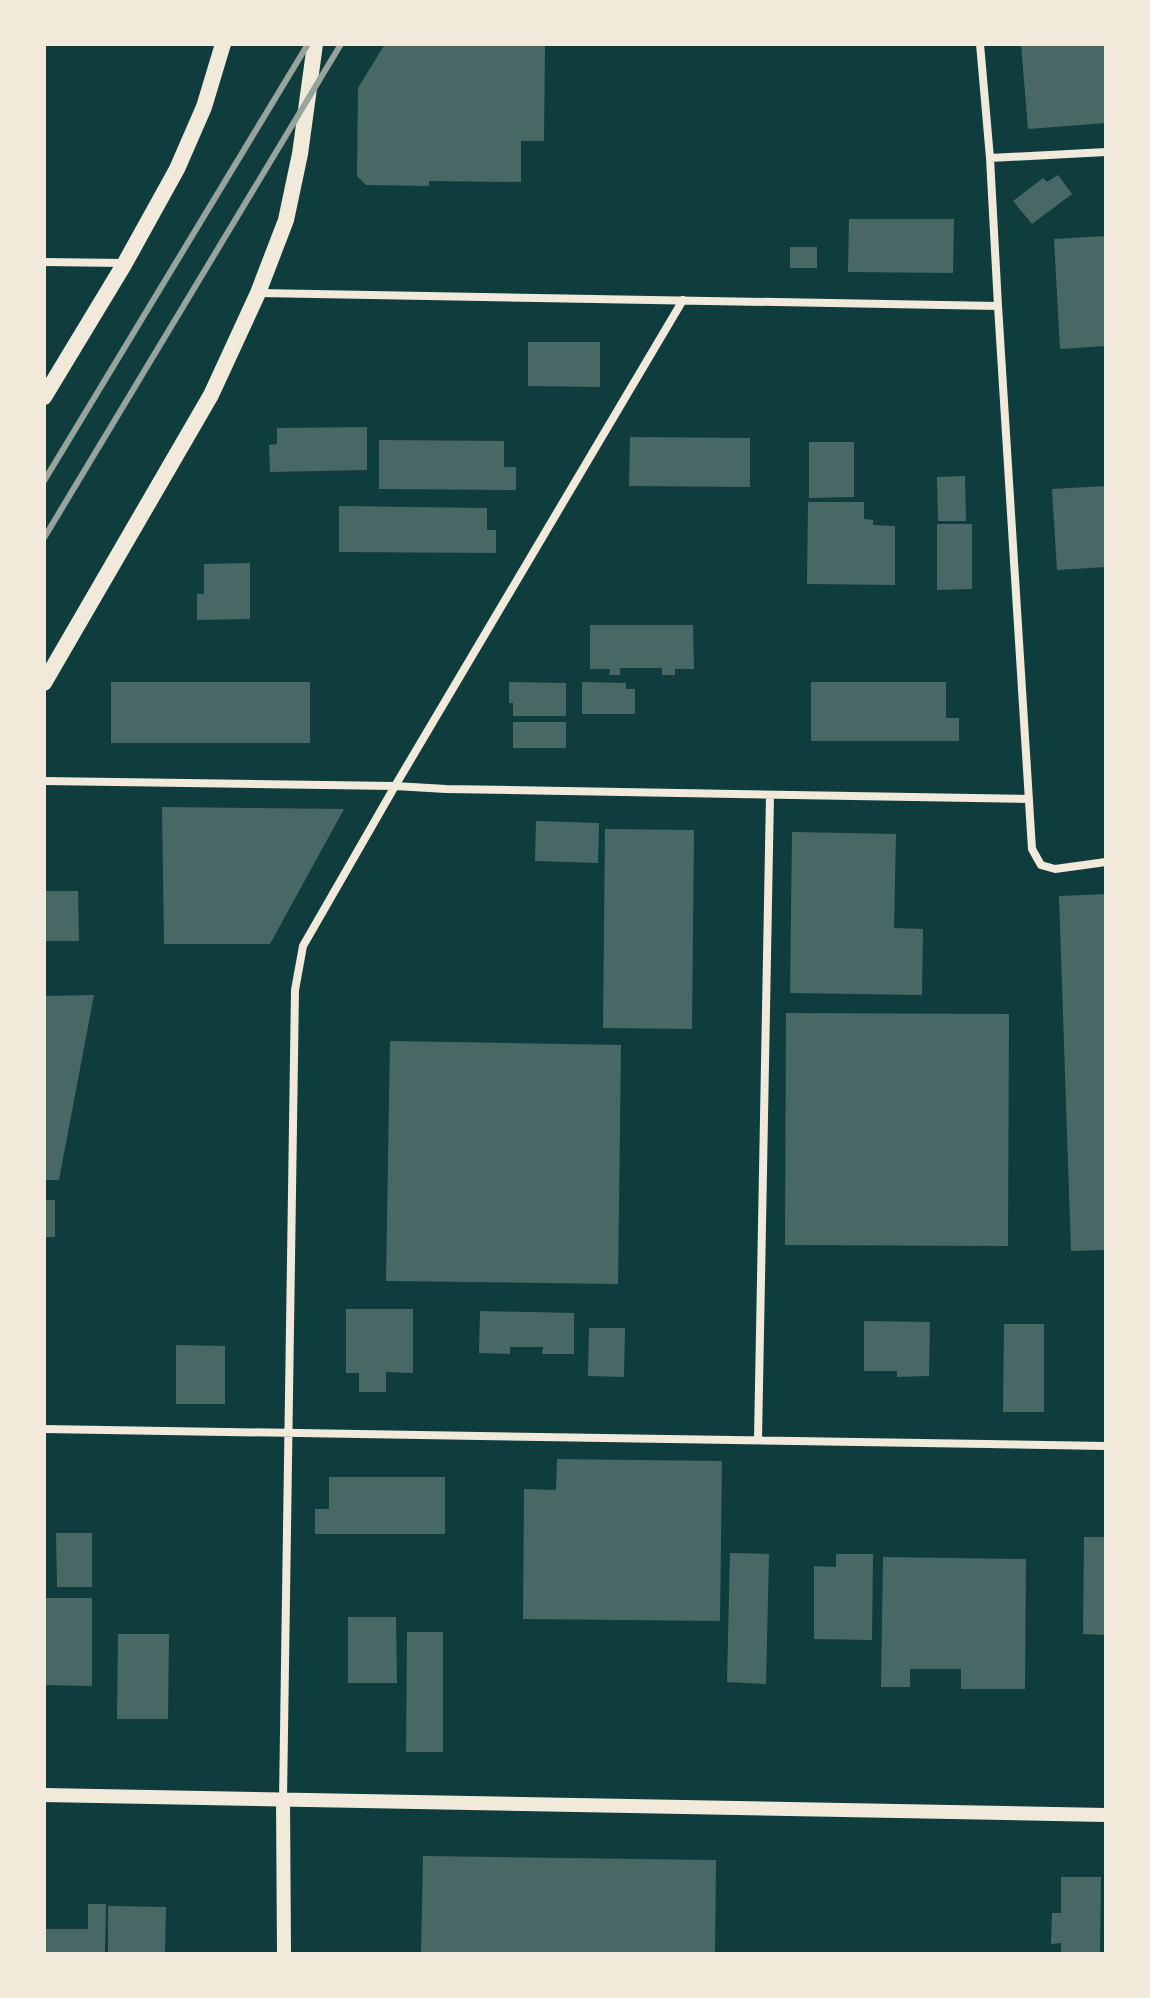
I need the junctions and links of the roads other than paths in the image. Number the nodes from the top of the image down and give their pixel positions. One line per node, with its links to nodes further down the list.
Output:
1 (223, 44): 7 (main road)
2 (315, 44): 8 (main road)
3 (980, 44): 5 (street)
4 (1106, 152): 5 (street)
5 (990, 158): 10 (street)
6 (44, 262): 7 (street)
7 (125, 263): 11 (main road)
8 (258, 293): 9 (street); 12 (main road)
9 (683, 300): 10 (street); 14 (street)
10 (998, 306): 16 (street)
11 (44, 397)
12 (44, 683)
13 (44, 781): 14 (street)
14 (395, 786): 15 (street); 19 (street)
15 (770, 795): 16 (street); 20 (street)
16 (1029, 799): 17 (street)
17 (1106, 862)
18 (44, 1429): 19 (street)
19 (289, 1432): 20 (street); 23 (street)
20 (758, 1440): 21 (street)
21 (1106, 1446)
22 (44, 1795): 23 (street)
23 (283, 1799): 24 (street); 25 (street)
24 (1106, 1815)
25 (284, 1954)

